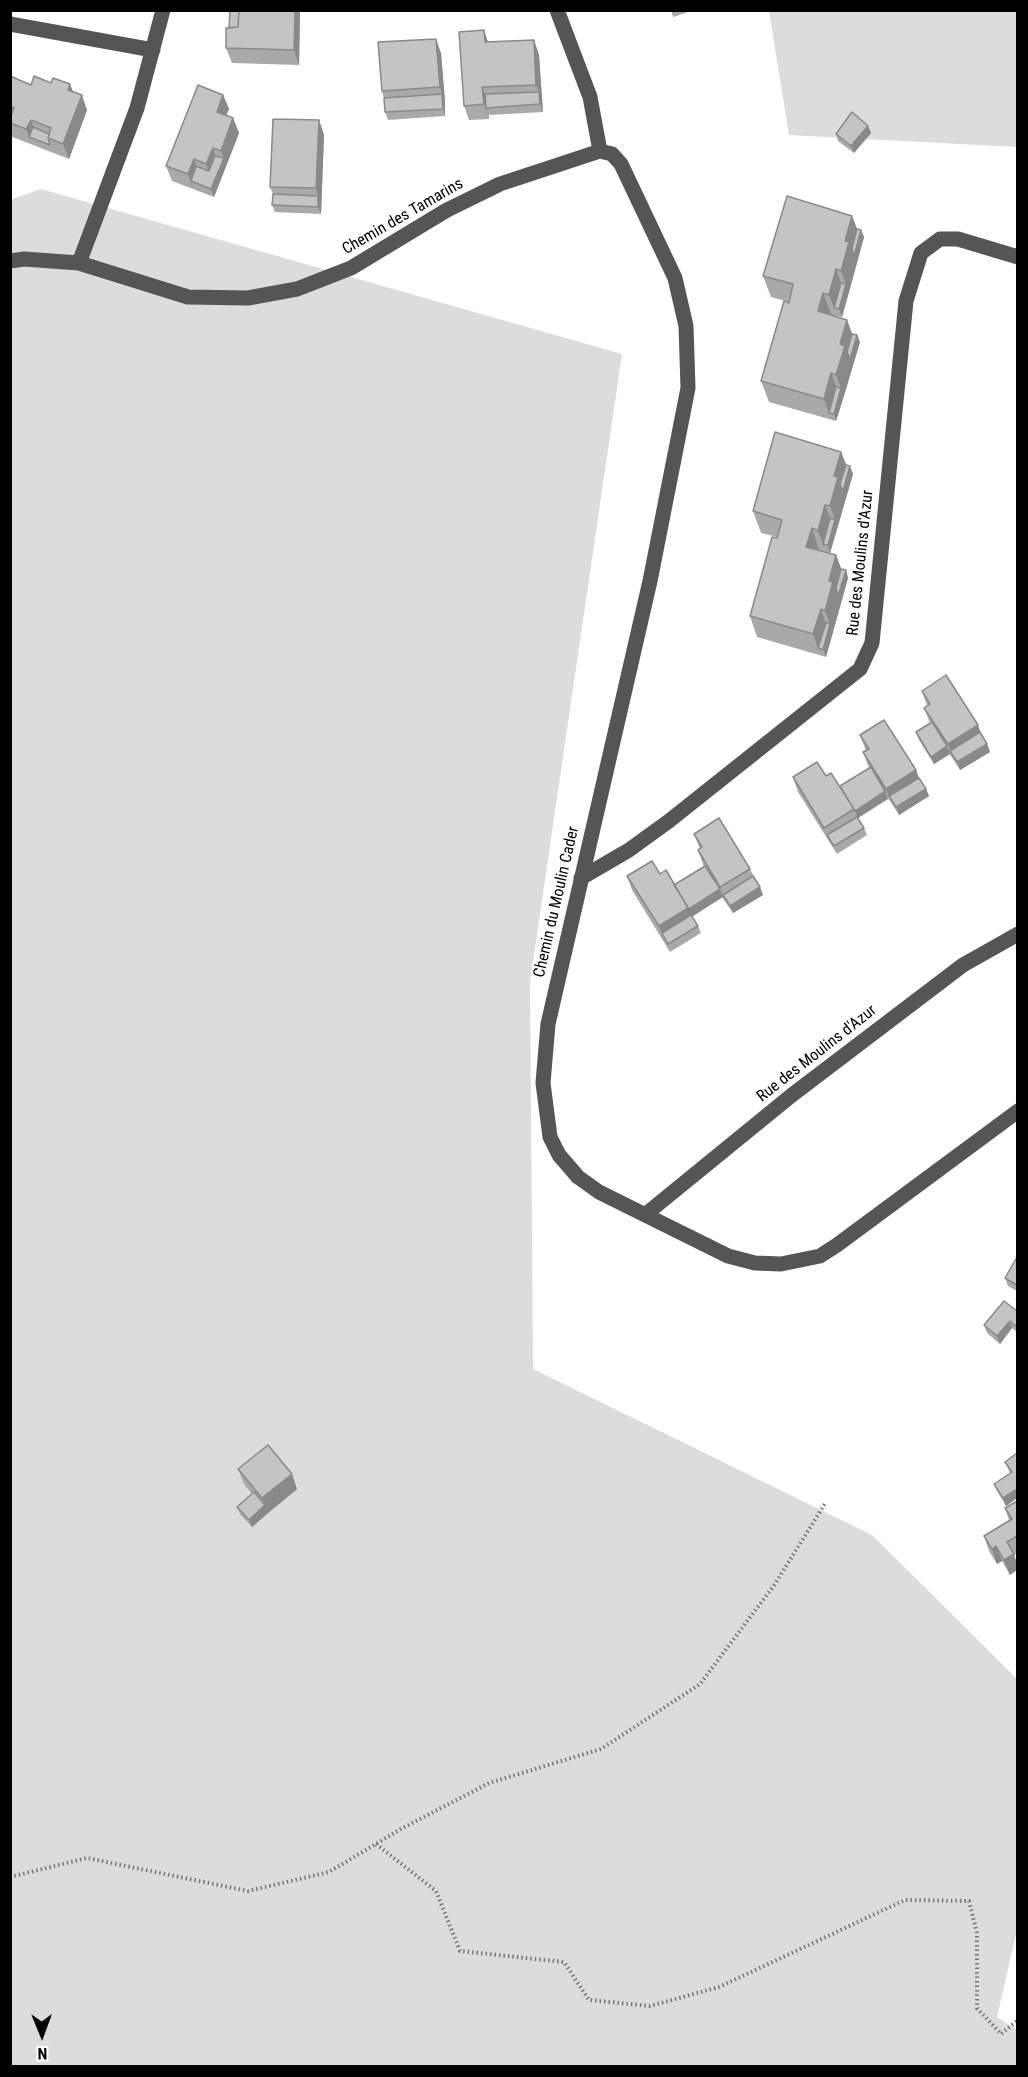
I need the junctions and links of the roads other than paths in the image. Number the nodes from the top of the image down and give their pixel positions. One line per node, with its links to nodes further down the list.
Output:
1 (164, 10): 4 (street)
2 (557, 10): 5 (street)
3 (10, 24): 4 (street)
4 (153, 50): 8 (street)
5 (600, 151): 8 (street, Chemin des Tamarins); 9 (street, Chemin du Moulin Cader)
6 (1017, 257): 9 (street, Rue des Moulins d'Azur)
7 (10, 261): 8 (street, Chemin des Tamarins)
8 (79, 263)
9 (581, 878): 12 (street, Chemin du Moulin Cader)
10 (1017, 934): 12 (street, Rue des Moulins d'Azur)
11 (1017, 1111): 12 (street, Chemin du Moulin Cader)
12 (646, 1214)

